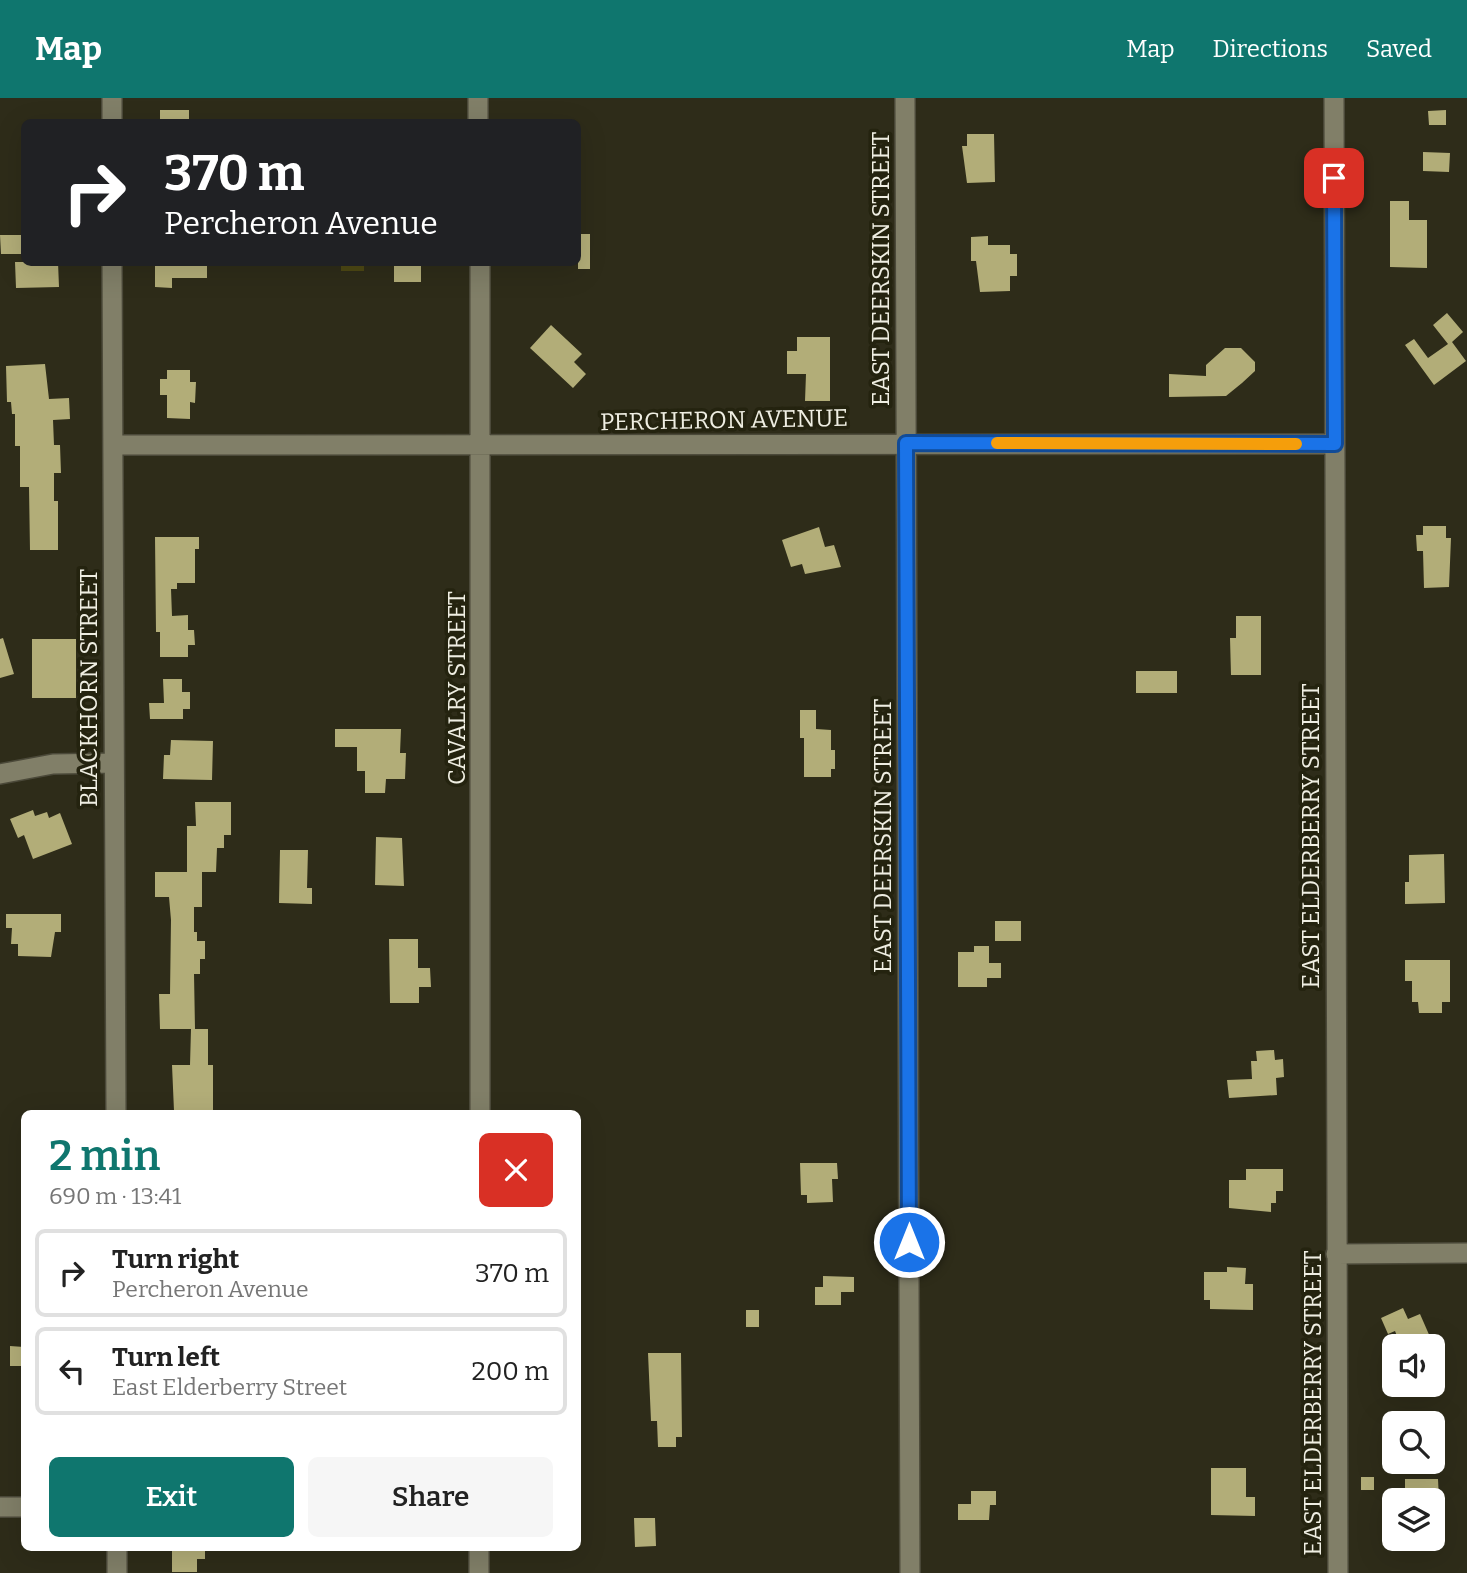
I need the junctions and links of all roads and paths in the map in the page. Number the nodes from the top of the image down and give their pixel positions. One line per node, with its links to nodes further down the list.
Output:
1 (112, 98): 5 (street)
2 (478, 98): 6 (street)
3 (905, 98): 9 (street, EAST DEERSKIN STREET)
4 (1334, 98): 10 (street, EAST ELDERBERRY STREET)
5 (112, 119)
6 (478, 119)
7 (112, 266): 11 (street, BLACKHORN STREET)
8 (480, 266): 12 (street, CAVALRY STREET)
9 (906, 443): 10 (street, PERCHERON AVENUE); 12 (street, PERCHERON AVENUE); 25 (street, EAST DEERSKIN STREET)
10 (1335, 444): 18 (street, EAST ELDERBERRY STREET)
11 (113, 445): 12 (street, PERCHERON AVENUE); 13 (street, BLACKHORN STREET)
12 (482, 445): 16 (street, CAVALRY STREET)
13 (113, 763): 14 (street); 15 (street, BLACKHORN STREET)
14 (0, 774)
15 (116, 1110)
16 (480, 1110)
17 (1467, 1253): 18 (street)
18 (1336, 1254): 26 (street, EAST ELDERBERRY STREET)
19 (0, 1507): 20 (street)
20 (21, 1507)
21 (117, 1551): 23 (street)
22 (479, 1551): 24 (street)
23 (117, 1573)
24 (479, 1573)
25 (910, 1573)
26 (1338, 1573)

